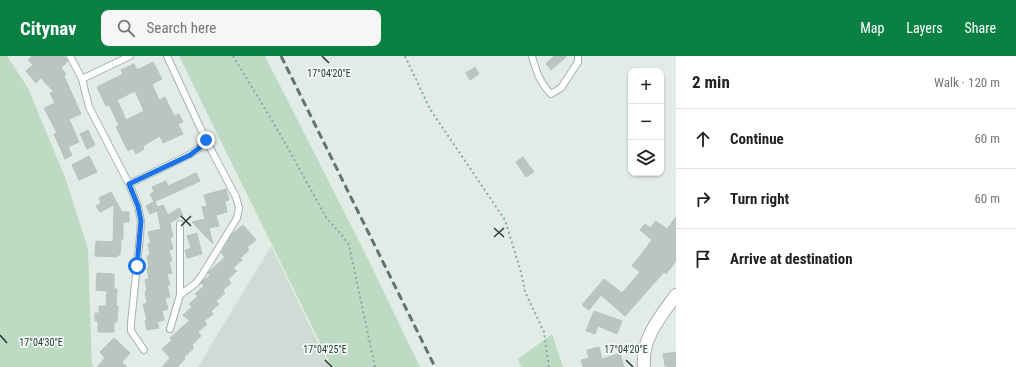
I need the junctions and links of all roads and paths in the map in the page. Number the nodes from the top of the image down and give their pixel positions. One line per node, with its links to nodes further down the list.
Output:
1 (70, 56): 8 (lane)
2 (130, 56): 8 (lane)
3 (167, 56): 9 (lane)
4 (233, 56): 16 (path)
5 (405, 56): 17 (path)
6 (532, 56): 7 (lane)
7 (578, 56)
8 (82, 79): 10 (lane)
9 (206, 140): 10 (lane); 12 (lane)
10 (129, 184): 15 (lane)
11 (180, 224): 12 (lane)
12 (180, 295): 14 (lane)
13 (676, 295): 18 (street)
14 (170, 329)
15 (144, 350)
16 (375, 367)
17 (548, 367)
18 (644, 367)

